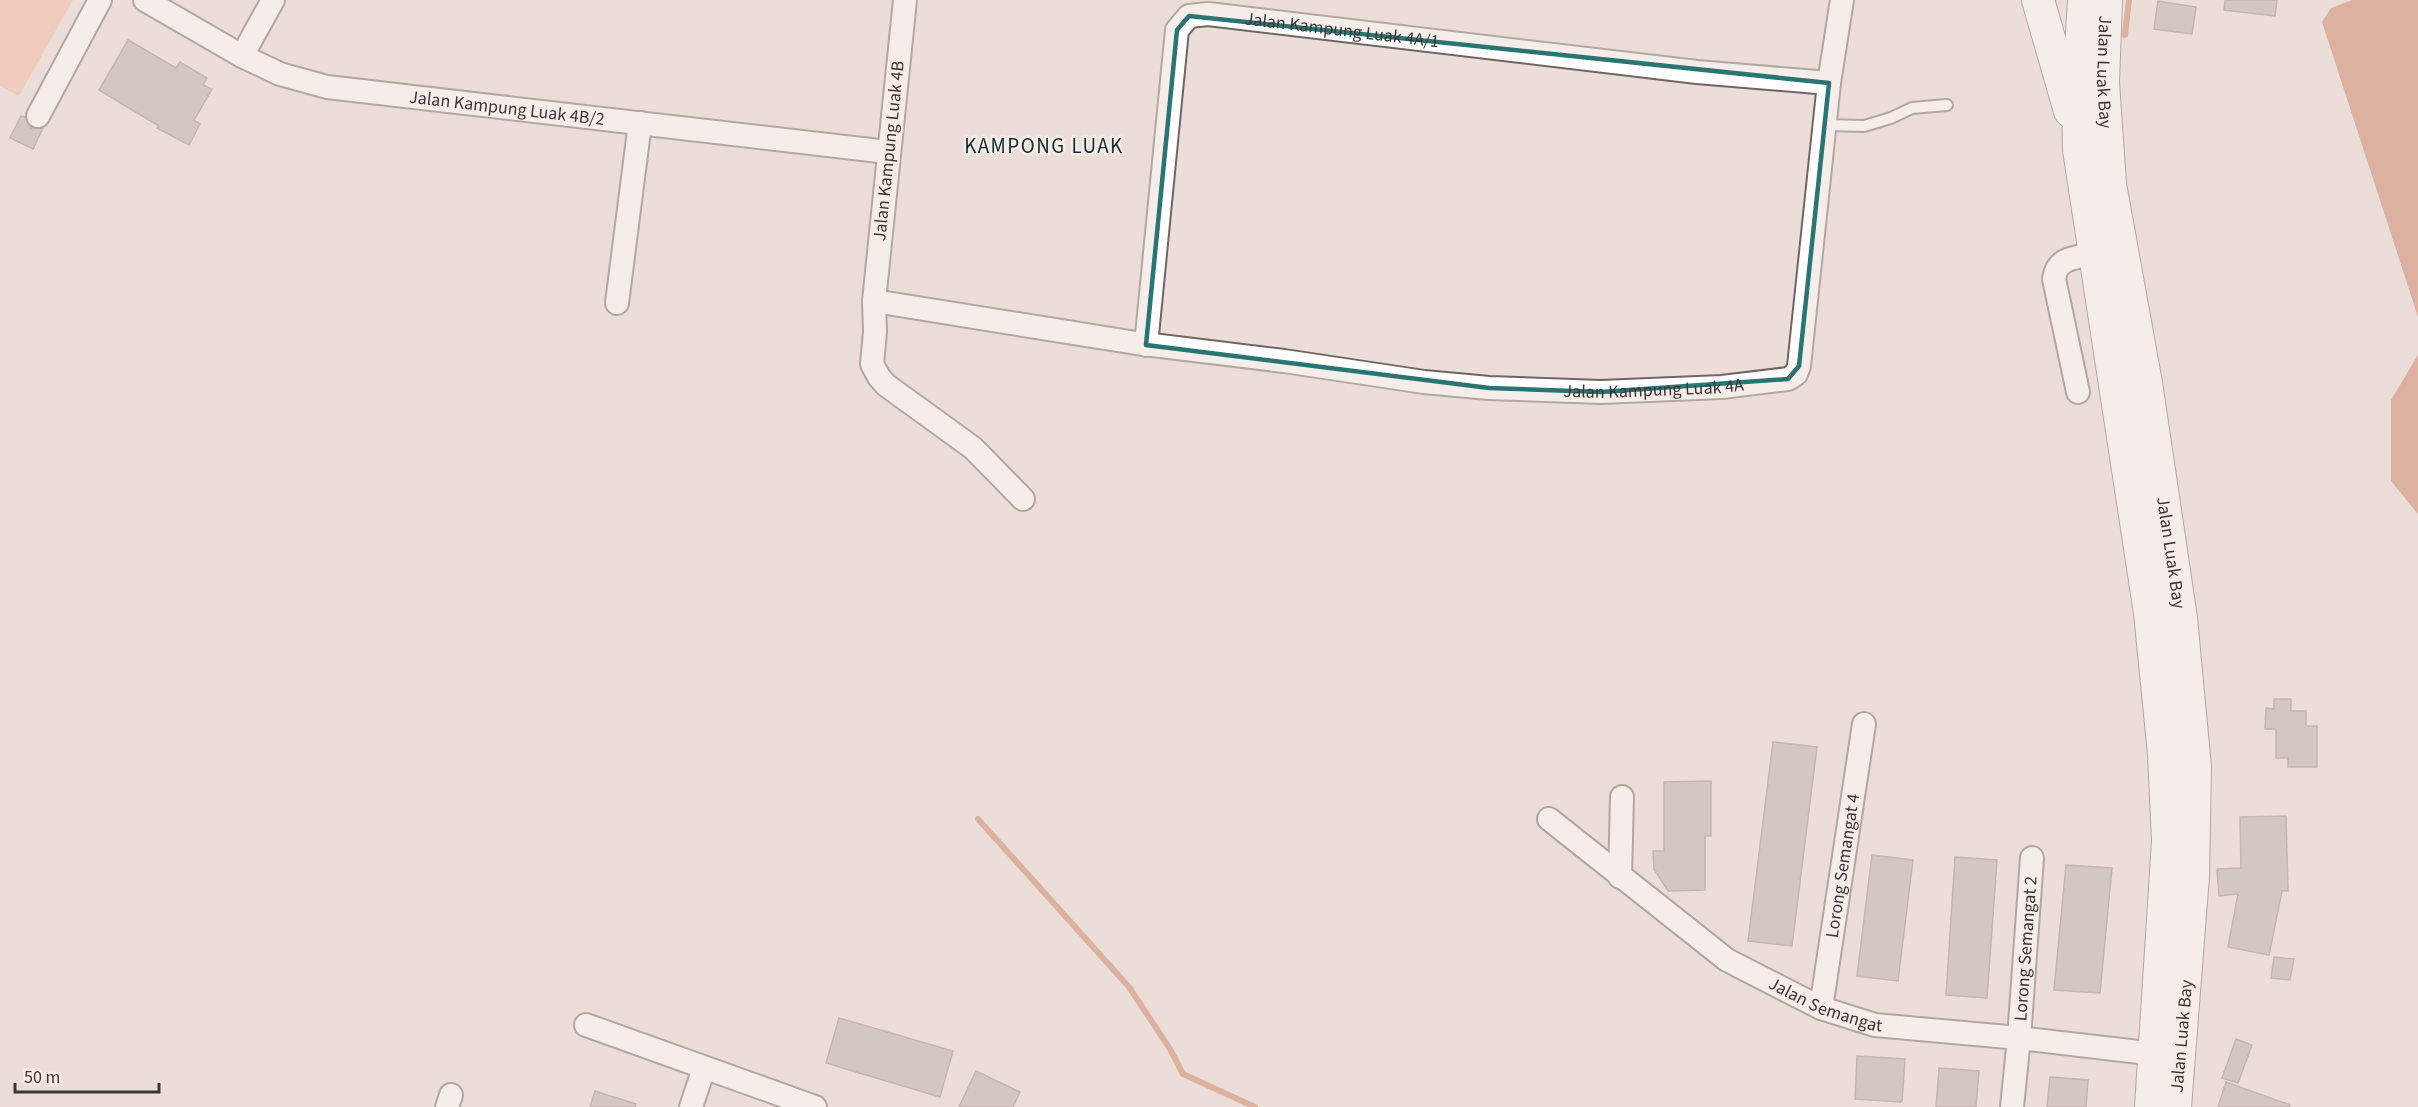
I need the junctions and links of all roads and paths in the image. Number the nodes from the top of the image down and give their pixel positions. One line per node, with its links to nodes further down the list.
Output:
1 (100, 0): 12 (street)
2 (145, 0): 9 (street, Jalan Kampung Luak 4B/2)
3 (273, 0): 9 (street)
4 (905, 0): 16 (street, Jalan Kampung Luak 4B)
5 (1842, 0): 10 (street, Jalan Kampung Luak 4A)
6 (2038, 0): 15 (street)
7 (2084, 0): 15 (street, Jalan Luak Bay)
8 (2106, 0): 37 (street, Jalan Luak Bay)
9 (242, 56): 13 (street, Jalan Kampung Luak 4B/2)
10 (1829, 83): 14 (street, Jalan Kampung Luak 4A); 20 (street, Jalan Kampung Luak 4A/1)
11 (1947, 105): 14 (lane)
12 (38, 116)
13 (640, 123): 16 (street, Jalan Kampung Luak 4B/2); 19 (street)
14 (1824, 125): 20 (street, Jalan Kampung Luak 4A)
15 (2079, 150): 17 (street, Jalan Luak Bay)
16 (888, 152): 18 (street, Jalan Kampung Luak 4B)
17 (2094, 254): 21 (street); 31 (street, Jalan Luak Bay)
18 (874, 301): 20 (street, Jalan Kampung Luak 4A); 22 (street, Jalan Kampung Luak 4B)
19 (617, 303)
20 (1133, 343)
21 (2078, 392)
22 (1023, 498)
23 (1864, 724): 28 (street, Lorong Semangat 4)
24 (1622, 797): 27 (street)
25 (1549, 819): 27 (street, Jalan Semangat)
26 (2032, 858): 30 (street, Lorong Semangat 2)
27 (1620, 877): 28 (street, Jalan Semangat)
28 (1821, 1008): 30 (street, Jalan Semangat)
29 (586, 1025): 32 (street)
30 (2019, 1038): 31 (street, Jalan Semangat); 35 (street, Lorong Semangat 2)
31 (2156, 1054): 36 (street, Jalan Luak Bay)
32 (704, 1068): 33 (street); 34 (street)
33 (691, 1107)
34 (815, 1107)
35 (2012, 1107)
36 (2151, 1107)
37 (2175, 1107)

